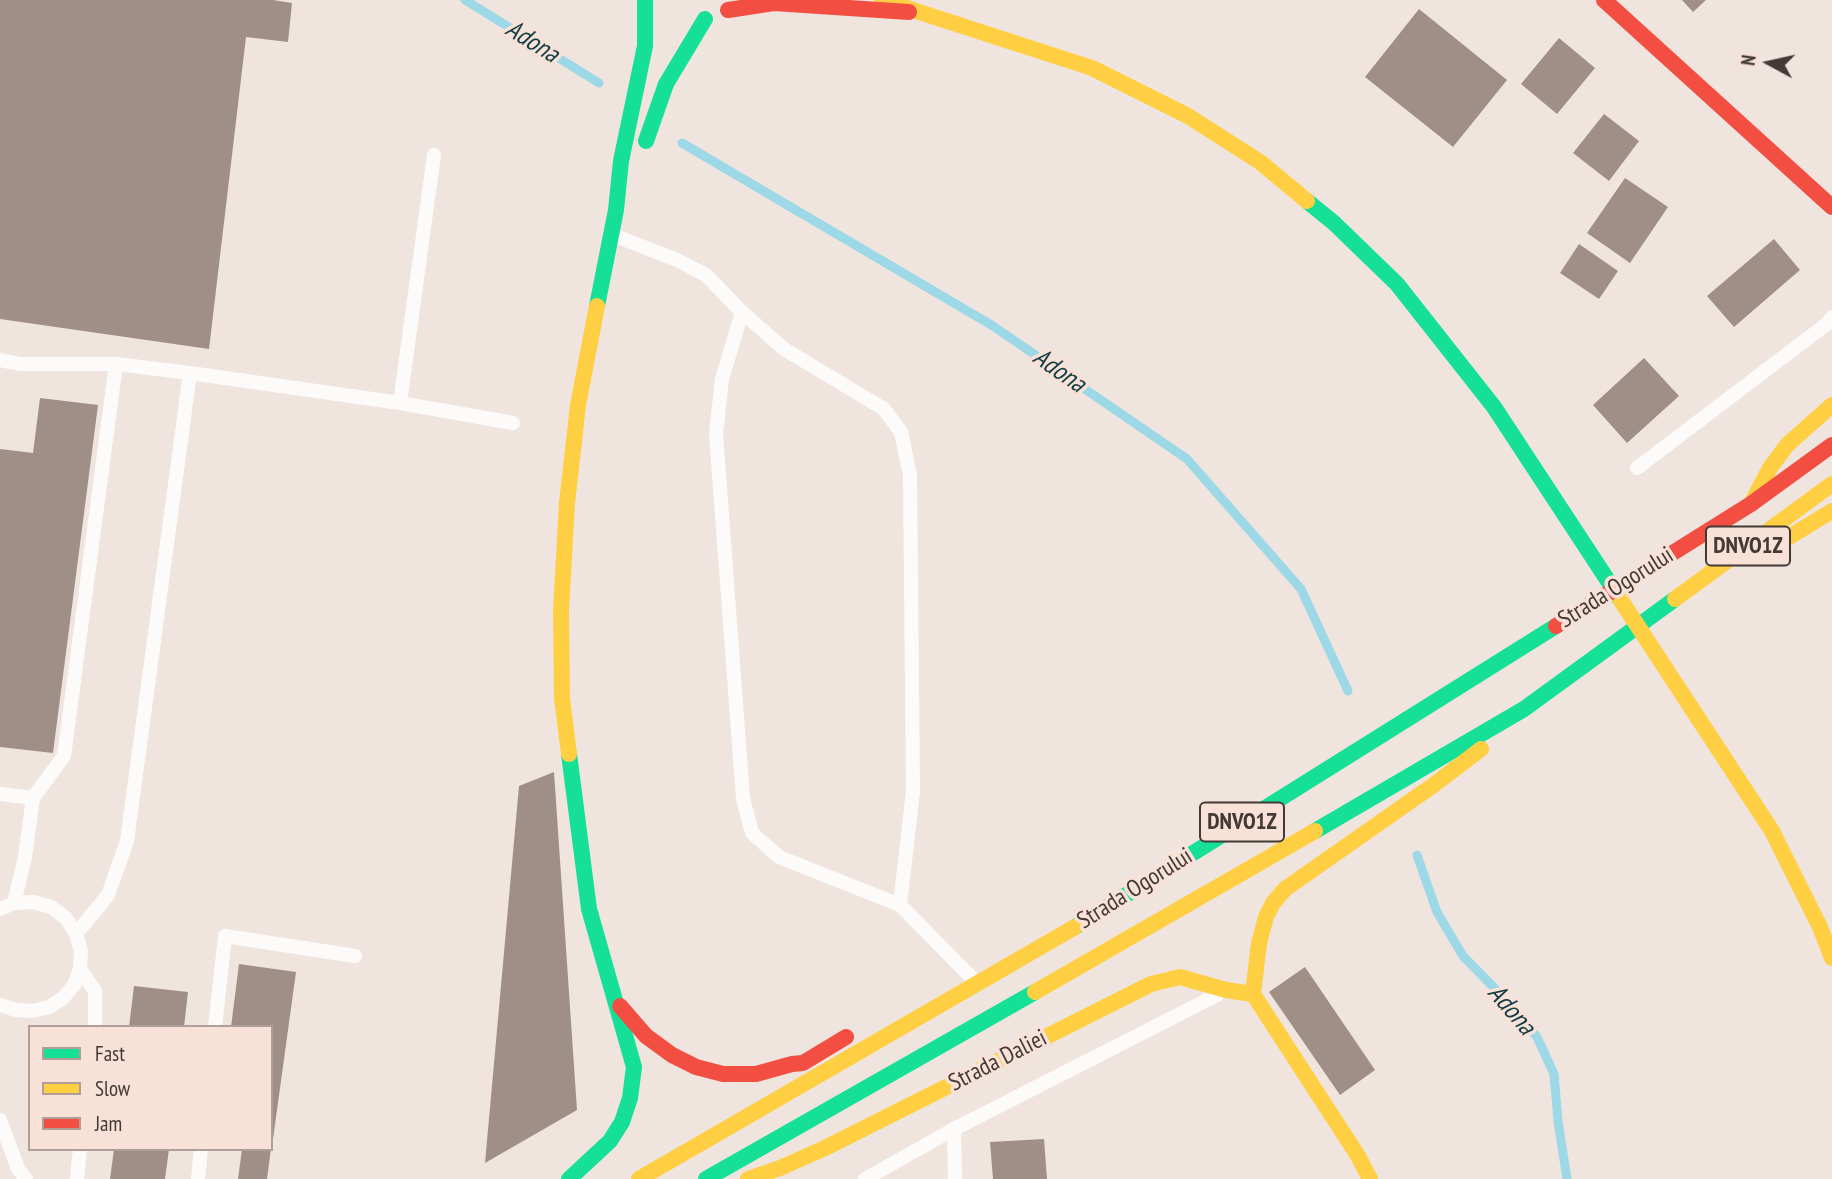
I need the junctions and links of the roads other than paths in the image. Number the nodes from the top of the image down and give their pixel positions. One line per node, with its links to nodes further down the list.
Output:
1 (647, 0): 5 (main road); 9 (main road)
2 (882, 0): 6 (main road)
3 (1604, 0): 8 (main road)
4 (733, 5): 6 (main road); 9 (main road)
5 (663, 12)
6 (915, 12): 34 (main road)
7 (434, 155): 16 (lane)
8 (1832, 207)
9 (616, 211): 10 (main road)
10 (611, 235): 11 (lane); 39 (main road)
11 (742, 312): 29 (lane); 29 (lane)
12 (1832, 317): 20 (lane)
13 (0, 360): 14 (lane)
14 (116, 364): 15 (lane); 27 (lane)
15 (190, 373): 16 (lane); 32 (lane)
16 (400, 403): 18 (lane)
17 (1832, 405): 22 (main road)
18 (513, 423)
19 (1832, 445): 22 (main road, Strada Ogorului / DNVO1Z)
20 (1637, 468)
21 (1832, 484): 24 (main road, Strada Ogorului / DNVO1Z)
22 (1751, 504): 31 (main road, Strada Ogorului / DNVO1Z)
23 (1832, 511): 24 (main road)
24 (1664, 608): 25 (main road, Strada Ogorului / DNVO1Z)
25 (1524, 709): 38 (main road); 54 (main road, Strada Ogorului / DNVO1Z)
26 (0, 794): 27 (lane)
27 (33, 799): 28 (lane)
28 (14, 903): 30 (lane); 32 (lane)
29 (900, 905): 36 (lane)
30 (0, 909)
31 (1076, 926): 36 (main road); 53 (main road, Strada Ogorului / DNVO1Z)
32 (76, 934): 35 (lane)
33 (355, 956): 43 (lane)
34 (1832, 958)
35 (80, 969): 40 (lane); 42 (lane)
36 (971, 977): 41 (main road)
37 (1226, 990): 38 (main road, Strada Daliei); 46 (lane); 55 (main road, Strada Daliei)
38 (1253, 994): 58 (main road)
39 (616, 1002): 44 (main road); 52 (main road)
40 (0, 1005)
41 (897, 1012)
42 (95, 1025)
43 (215, 1025)
44 (862, 1028)
45 (0, 1120): 49 (lane)
46 (954, 1129): 56 (lane); 57 (lane)
47 (80, 1151): 50 (lane)
48 (201, 1151): 51 (lane)
49 (17, 1176)
50 (77, 1179)
51 (198, 1179)
52 (569, 1179)
53 (639, 1179)
54 (706, 1179)
55 (748, 1179)
56 (865, 1179)
57 (956, 1179)
58 (1370, 1179)

